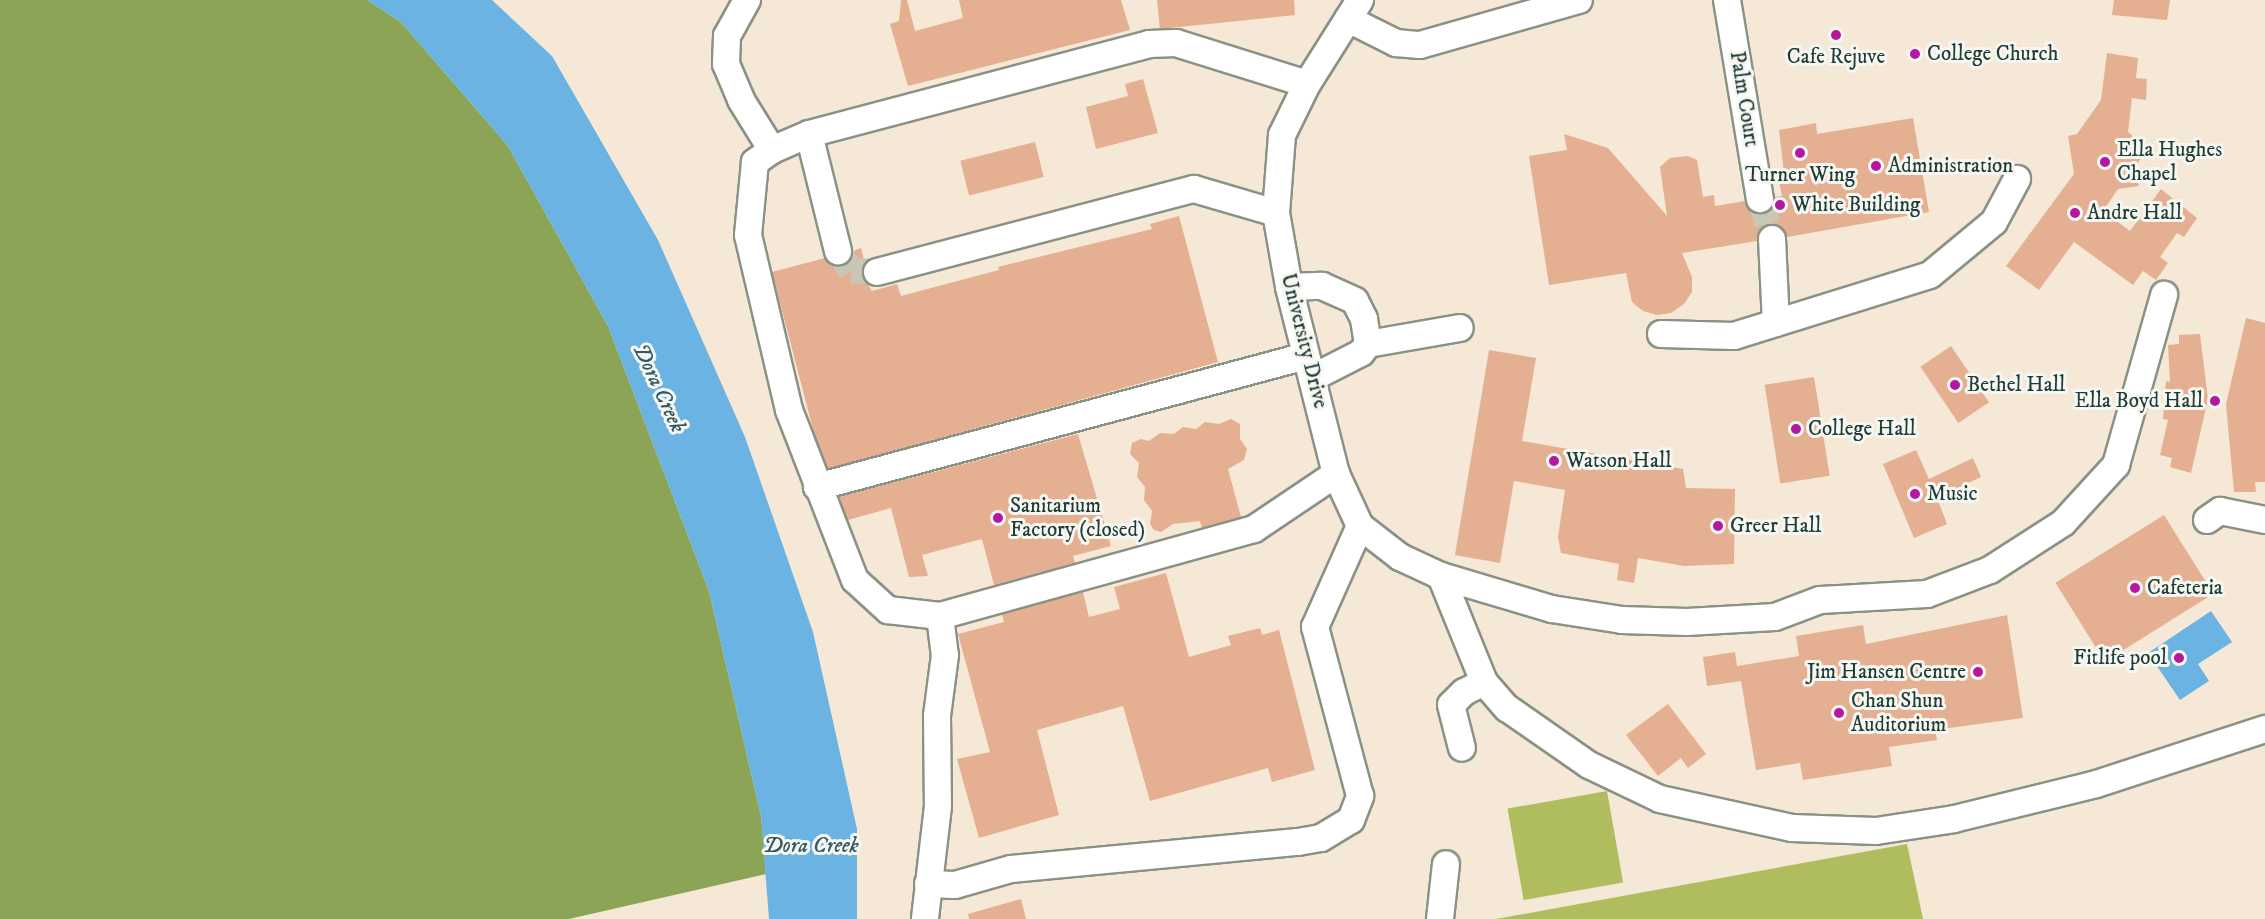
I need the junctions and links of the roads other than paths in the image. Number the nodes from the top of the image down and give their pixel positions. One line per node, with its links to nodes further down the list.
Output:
1 (747, 0): 7 (street)
2 (1579, 0): 4 (street)
3 (1727, 0): 9 (street, Palm Court)
4 (1354, 9): 5 (street, University Drive)
5 (1307, 84): 6 (street); 10 (street, University Drive)
6 (808, 135): 7 (street); 12 (street)
7 (772, 150): 22 (street)
8 (2017, 179): 16 (street)
9 (1760, 199)
10 (1276, 213): 13 (street); 14 (street, University Drive)
11 (1772, 239): 16 (street)
12 (838, 251)
13 (877, 272)
14 (1289, 287): 19 (street); 20 (street, University Drive)
15 (2164, 295): 26 (street, University Drive)
16 (1776, 323): 18 (street)
17 (1460, 328): 19 (street)
18 (1661, 334)
19 (1368, 345): 20 (street)
20 (1309, 367): 21 (street, University Drive); 22 (street)
21 (1336, 474): 25 (street, University Drive); 27 (street)
22 (817, 487): 27 (street)
23 (2207, 520): 24 (street)
24 (2265, 520)
25 (1360, 526): 26 (street, University Drive); 32 (street)
26 (1441, 576): 28 (street)
27 (940, 616): 32 (street)
28 (1484, 682): 29 (street); 30 (street)
29 (2265, 729)
30 (1462, 748)
31 (1446, 864): 34 (street)
32 (928, 884): 33 (street)
33 (925, 919)
34 (1440, 919)

